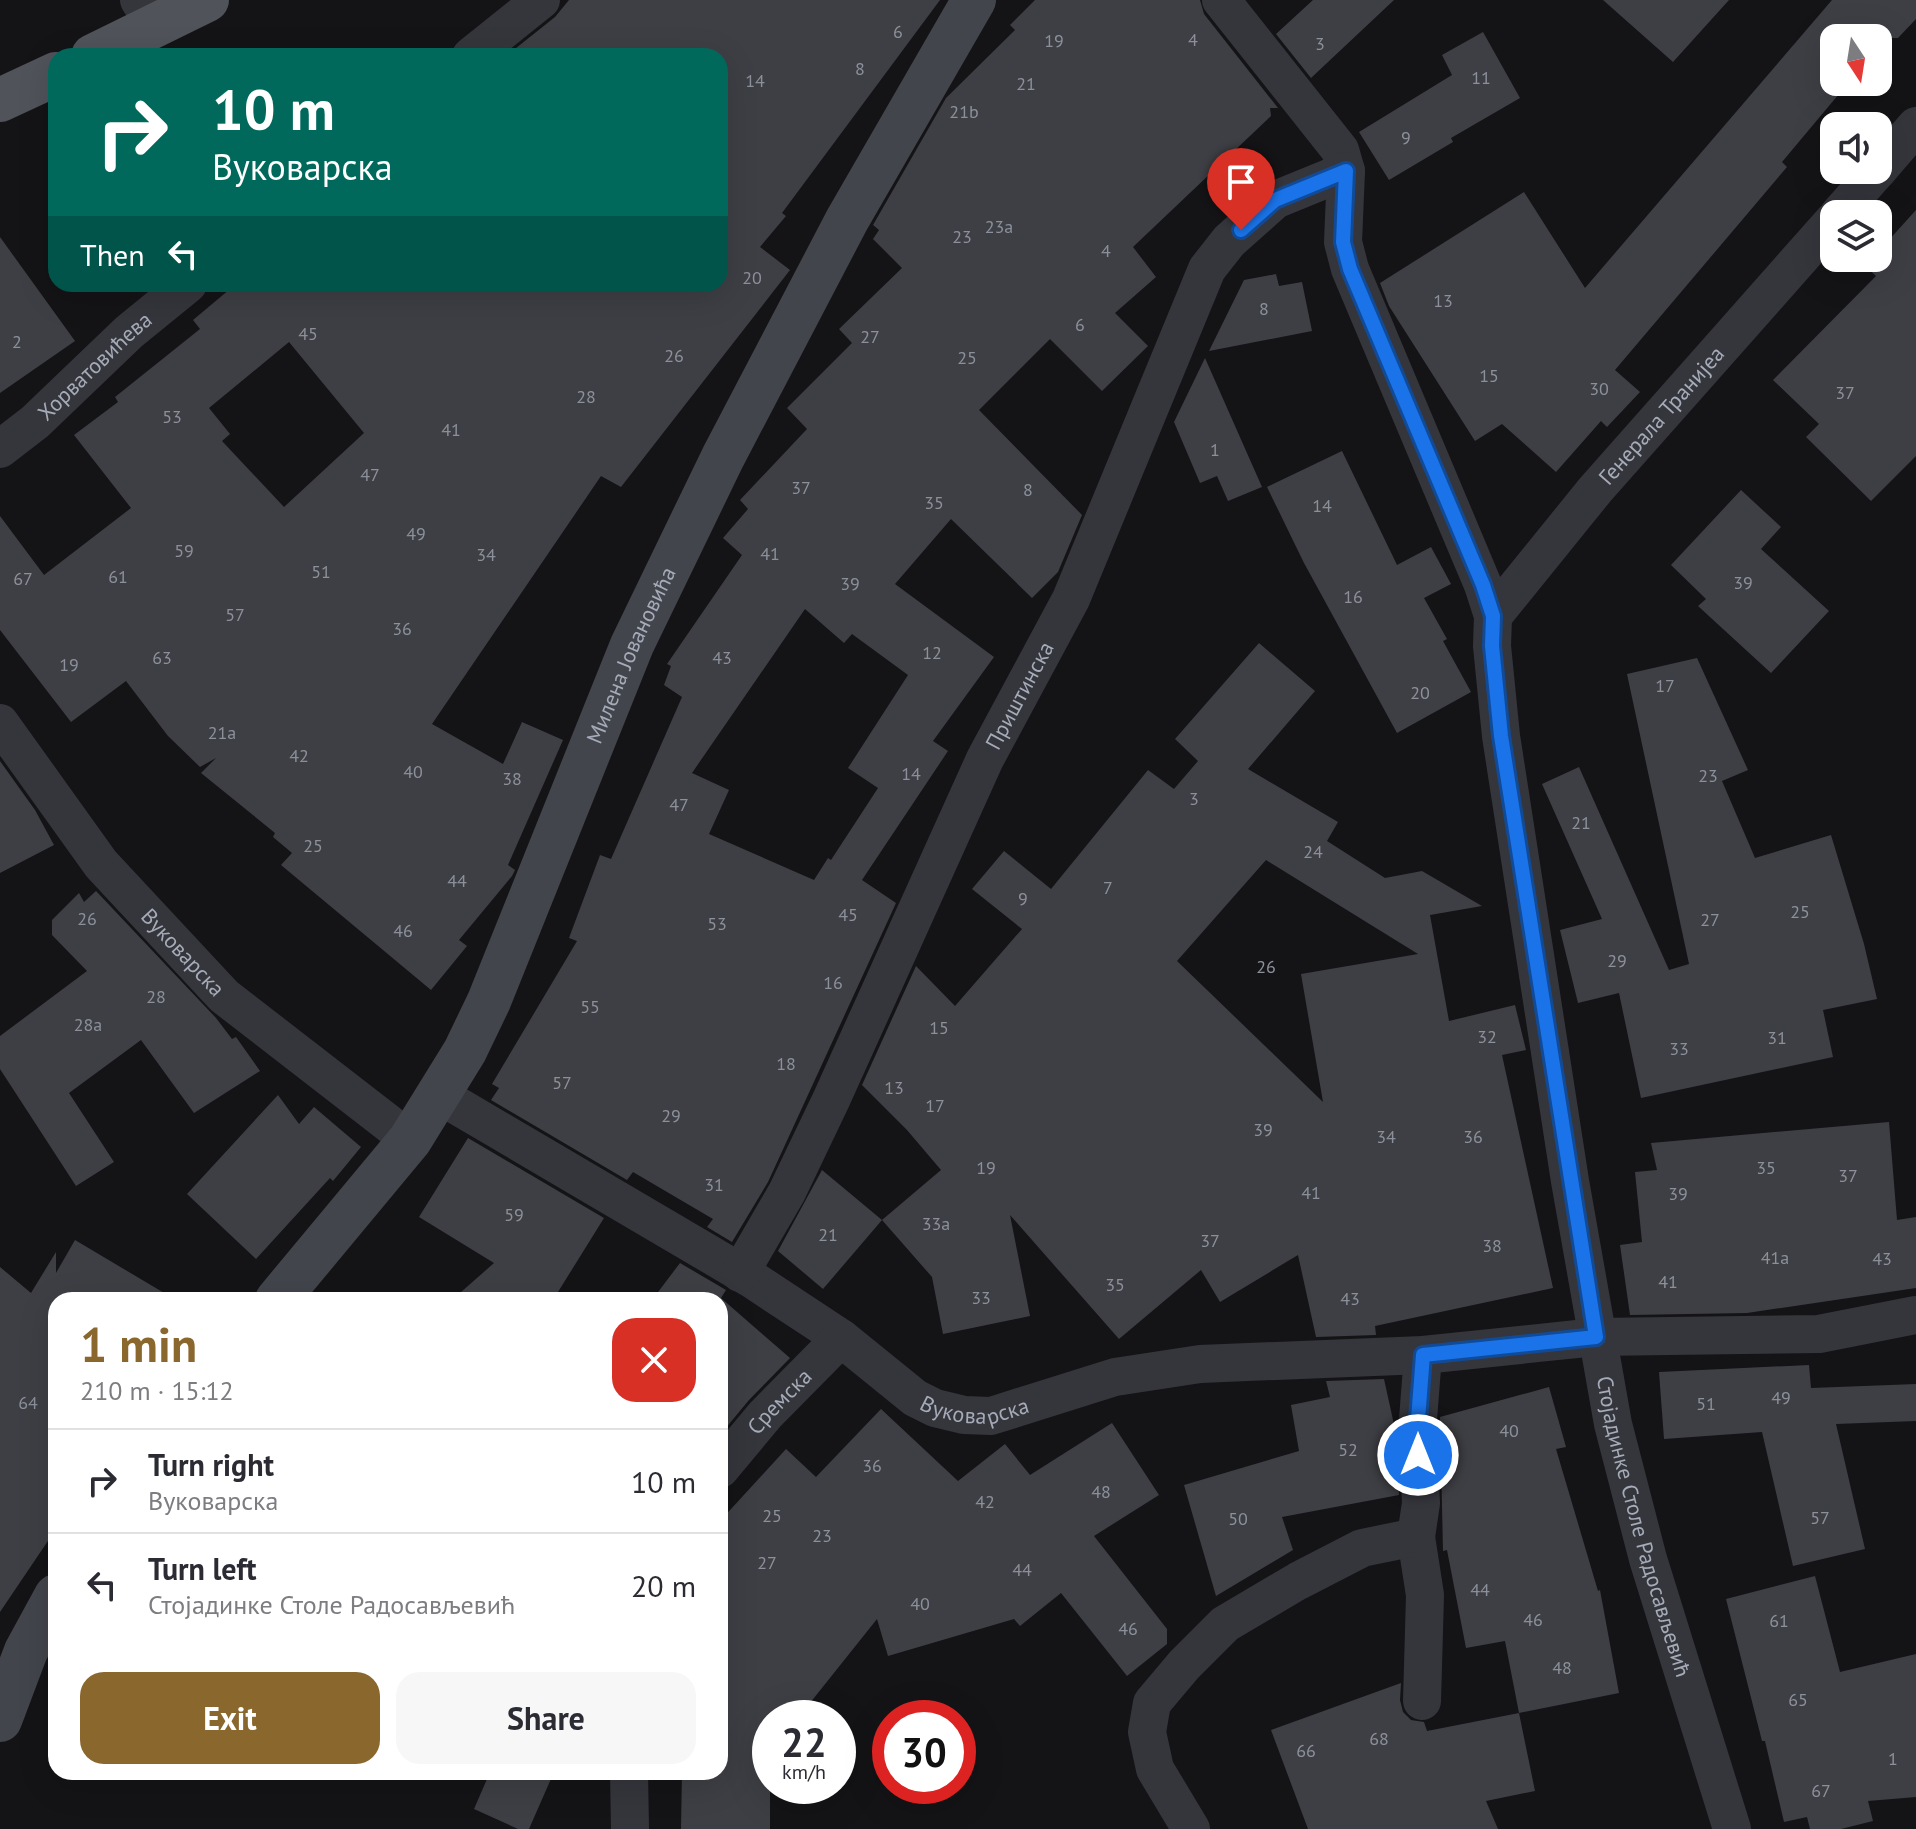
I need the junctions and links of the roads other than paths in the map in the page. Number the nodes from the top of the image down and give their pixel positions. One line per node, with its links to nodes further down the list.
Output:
1 (207, 0): 5 (main road)
2 (541, 0): 7 (street)
3 (974, 0): 20 (main road, Милена Јовановића)
4 (1221, 0): 12 (street, Стојадинке Столе Радосављевић)
5 (148, 13): 6 (main road)
6 (103, 48)
7 (481, 48)
8 (48, 78): 9 (main road)
9 (0, 100)
10 (1916, 126): 11 (street)
11 (1892, 154)
12 (1346, 171): 18 (street, Стојадинке Столе Радосављевић); 22 (street, Приштинска)
13 (1866, 184): 14 (street)
14 (1851, 200)
15 (1820, 236): 18 (street, Генерала Транијеа)
16 (178, 292): 17 (street, Хорватовићева)
17 (0, 449)
18 (1493, 616): 25 (street, Стојадинке Столе Радосављевић)
19 (0, 723): 21 (street, Вуковарска)
20 (439, 1095): 21 (main road, Милена Јовановића); 22 (street, Вуковарска)
21 (410, 1140): 23 (main road, Милена Јовановића)
22 (740, 1273): 26 (street, Вуковарска)
23 (284, 1292)
24 (1916, 1315): 25 (street, Вуковарска)
25 (1596, 1337): 27 (street, Вуковарска); 36 (street, Стојадинке Столе Радосављевић)
26 (841, 1338): 27 (street, Вуковарска); 28 (street, Сремска)
27 (1423, 1355): 29 (street)
28 (728, 1459)
29 (1416, 1537): 31 (street); 35 (street)
30 (48, 1611): 32 (main road)
31 (1422, 1701)
32 (3, 1702)
33 (629, 1780): 34 (street)
34 (630, 1829)
35 (1191, 1829)
36 (1732, 1829)

